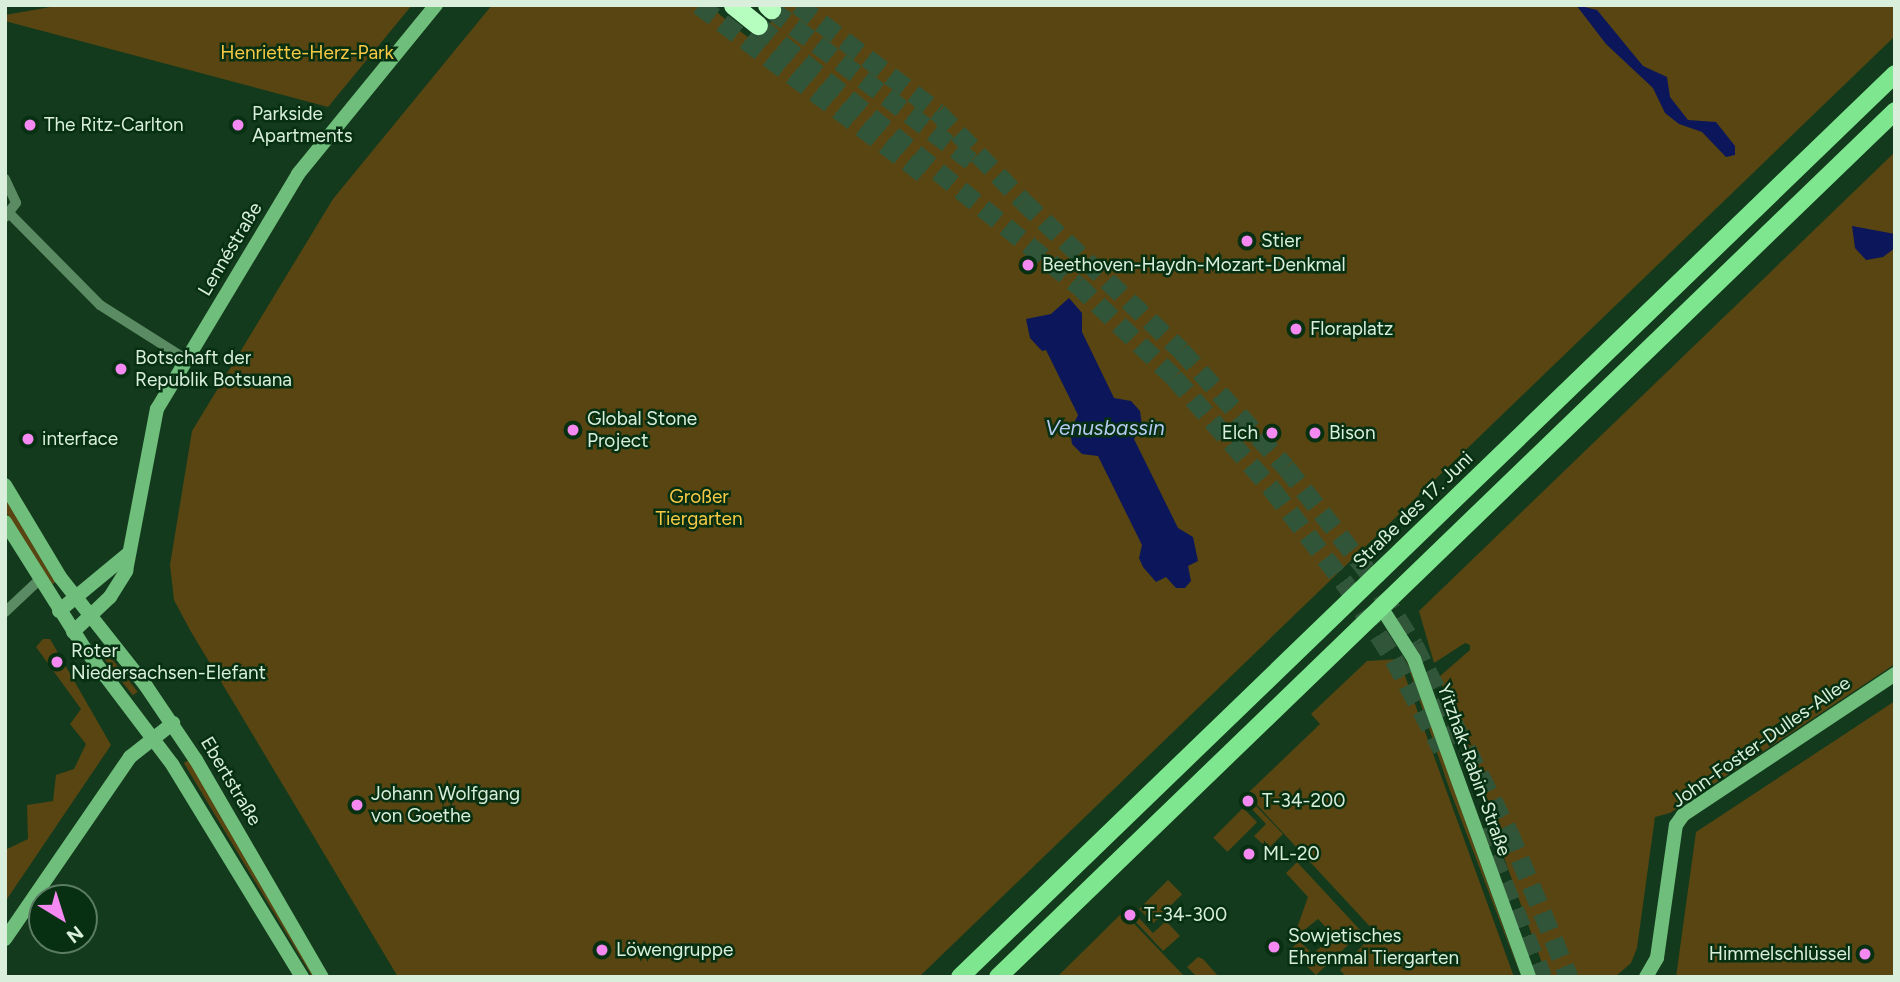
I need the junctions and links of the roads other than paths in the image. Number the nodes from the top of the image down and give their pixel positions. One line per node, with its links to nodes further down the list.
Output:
1 (436, 5): 8 (main road, Lennéstraße)
2 (733, 5): 3 (highway)
3 (758, 25)
4 (1895, 74): 13 (main road, Straße des 17. Juni)
5 (1895, 111): 15 (main road)
6 (5, 179): 7 (street)
7 (8, 215): 8 (street)
8 (187, 360): 11 (main road, Lennéstraße)
9 (5, 485): 14 (main road, Ebertstraße)
10 (5, 522): 12 (main road)
11 (132, 549): 14 (main road); 18 (main road, Lennéstraße)
12 (39, 580): 16 (main road); 17 (street)
13 (1363, 587): 15 (street, Yitzhak-Rabin-Straße); 26 (main road, Straße des 17. Juni)
14 (76, 598): 16 (main road); 18 (main road, Ebertstraße)
15 (1381, 607): 27 (main road); 28 (main road, Yitzhak-Rabin-Straße)
16 (59, 611): 19 (main road)
17 (5, 612)
18 (90, 616): 19 (main road); 21 (main road, Ebertstraße)
19 (73, 632): 22 (main road)
20 (1895, 674): 29 (main road, John-Foster-Dulles-Allee)
21 (173, 723): 22 (main road); 25 (main road, Ebertstraße)
22 (153, 737): 23 (main road); 24 (main road)
23 (5, 939)
24 (302, 977)
25 (322, 977)
26 (960, 977)
27 (998, 977)
28 (1529, 977)
29 (1646, 977)

